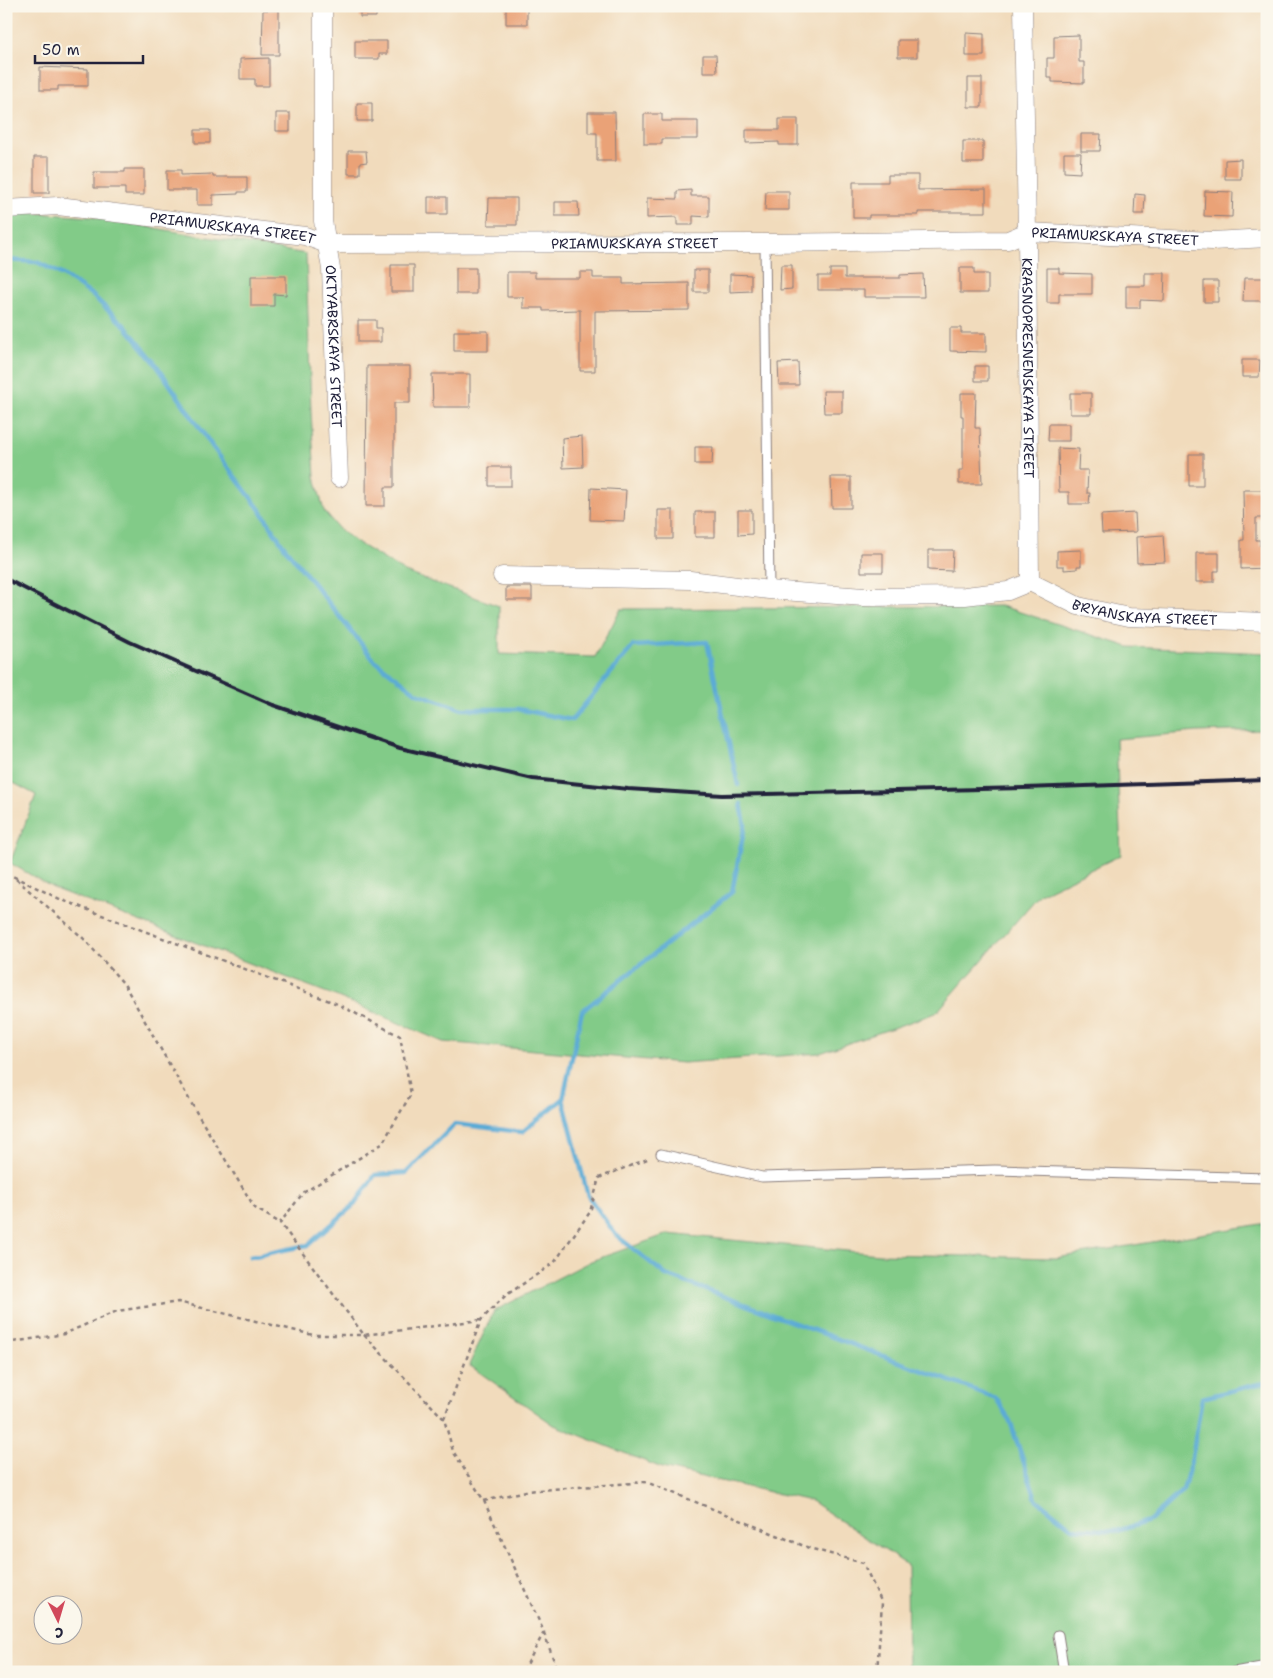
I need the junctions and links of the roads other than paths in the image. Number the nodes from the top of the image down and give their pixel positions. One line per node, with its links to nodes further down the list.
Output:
1 (323, 6): 7 (street, OKTYABRSKAYA STREET)
2 (1023, 6): 4 (street, KRASNOPRESNENSKAYA STREET)
3 (6, 209): 7 (street, PRIAMURSKAYA STREET)
4 (1027, 232): 5 (street, PRIAMURSKAYA STREET); 6 (street, PRIAMURSKAYA STREET); 10 (street, KRASNOPRESNENSKAYA STREET)
5 (1267, 238)
6 (765, 243): 7 (street, PRIAMURSKAYA STREET); 11 (lane)
7 (327, 244): 8 (street, OKTYABRSKAYA STREET)
8 (339, 478)
9 (502, 576): 11 (street)
10 (1030, 582): 11 (street); 12 (street, BRYANSKAYA STREET)
11 (769, 590)
12 (1267, 622)
13 (661, 1154): 14 (lane)
14 (1267, 1178)
15 (1058, 1634): 17 (lane)
16 (1267, 1666): 18 (lane)
17 (1064, 1672)
18 (1234, 1672)

